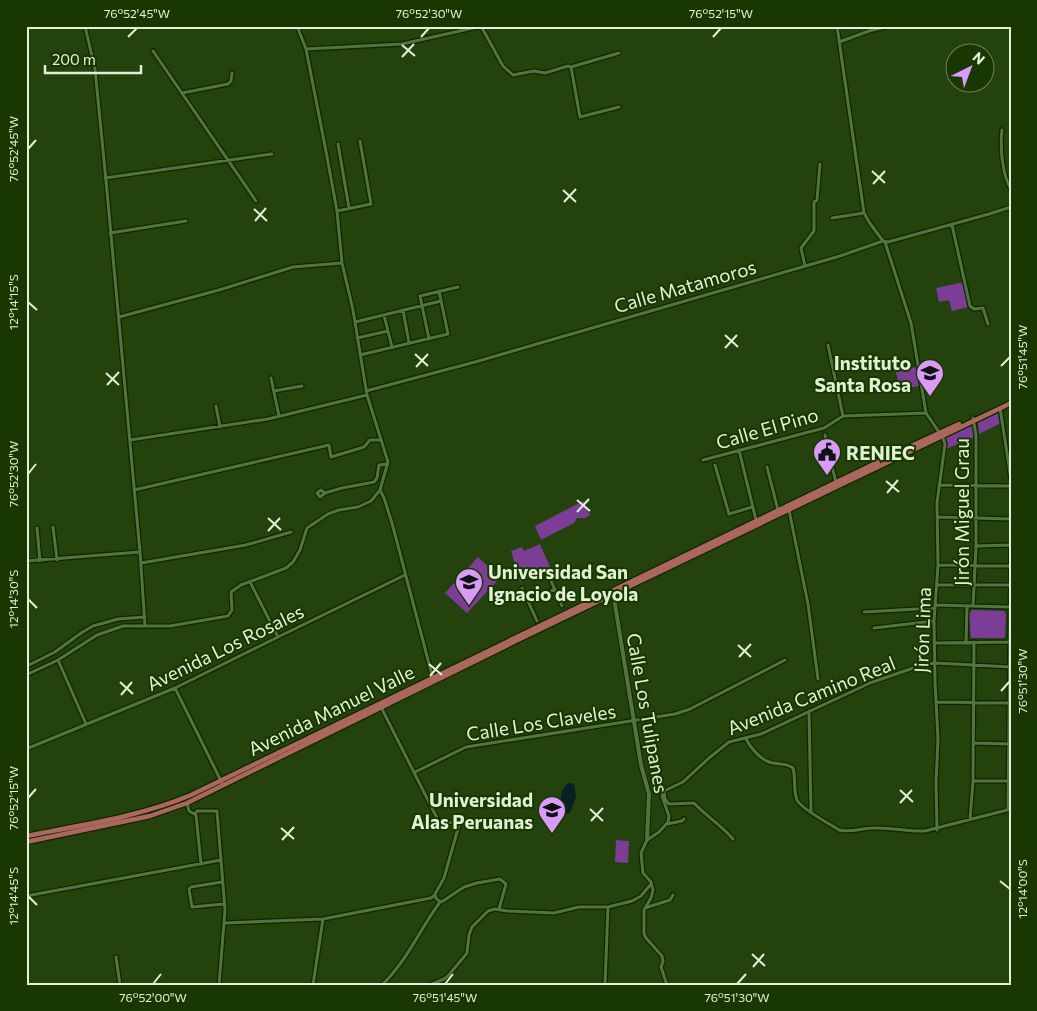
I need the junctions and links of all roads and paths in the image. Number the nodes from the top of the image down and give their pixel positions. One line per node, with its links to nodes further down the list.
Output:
1 (85, 26): 20 (street)
2 (296, 26): 7 (street)
3 (481, 26): 7 (street); 10 (street)
4 (837, 26): 6 (street)
5 (889, 26): 6 (street)
6 (839, 42): 26 (street)
7 (306, 49): 25 (street)
8 (153, 51): 12 (street)
9 (619, 52): 10 (street)
10 (571, 67): 13 (street)
11 (232, 73): 12 (street)
12 (182, 93): 18 (street)
13 (619, 107)
14 (1002, 130): 21 (street)
15 (360, 141): 24 (street)
16 (338, 144): 24 (street)
17 (272, 154): 18 (street)
18 (229, 160): 20 (street); 22 (street)
19 (820, 164): 33 (street)
20 (105, 178): 30 (street)
21 (1011, 189)
22 (256, 201)
23 (1011, 206): 29 (street, Calle Matamoros)
24 (349, 208): 25 (street)
25 (338, 211): 32 (street)
26 (864, 213): 27 (street); 31 (street)
27 (832, 218)
28 (186, 221): 30 (street)
29 (952, 225): 31 (street, Calle Matamoros); 42 (street)
30 (110, 233): 40 (street)
31 (884, 241): 33 (street, Calle Matamoros); 57 (street)
32 (342, 263): 40 (street); 41 (street)
33 (805, 266): 53 (street, Calle Matamoros)
34 (458, 287): 35 (street)
35 (439, 291): 36 (street); 37 (street)
36 (441, 301): 37 (street); 45 (street)
37 (422, 306): 38 (street); 45 (street)
38 (402, 310): 39 (street); 46 (street)
39 (384, 315): 41 (street); 43 (street)
40 (119, 317): 64 (street)
41 (355, 322): 44 (street)
42 (988, 324)
43 (388, 331): 44 (street); 48 (street)
44 (357, 338): 49 (street)
45 (429, 338): 46 (street)
46 (410, 343): 48 (street)
47 (828, 345): 59 (street)
48 (392, 347): 49 (street)
49 (360, 355): 53 (street)
50 (271, 378): 52 (street)
51 (302, 386): 52 (street)
52 (274, 391): 58 (street)
53 (366, 393): 58 (street, Calle Matamoros); 65 (street)
54 (1011, 403): 56 (main road, Avenida Manuel Valle)
55 (216, 406): 61 (street)
56 (1000, 408): 60 (main road, Avenida Manuel Valle); 71 (street)
57 (926, 413): 59 (street, Calle El Pino); 62 (street)
58 (279, 416): 61 (street, Calle Matamoros)
59 (843, 416): 66 (street, Calle El Pino)
60 (973, 420): 62 (main road, Avenida Manuel Valle); 74 (street, Jirón Miguel Grau)
61 (220, 427): 64 (street, Calle Matamoros)
62 (940, 434): 72 (main road, Avenida Manuel Valle); 73 (street, Jirón Lima)
63 (825, 435): 72 (street)
64 (130, 440): 76 (street)
65 (381, 440): 68 (street); 76 (street)
66 (739, 450): 67 (street, Calle El Pino); 79 (street)
67 (703, 460)
68 (387, 464): 77 (street); 78 (street)
69 (715, 465): 79 (street)
70 (767, 467): 81 (street)
71 (1011, 479)
72 (837, 484): 80 (main road, Avenida Manuel Valle); 81 (main road, Avenida Manuel Valle)
73 (939, 485): 74 (street); 82 (street, Jirón Lima)
74 (976, 485): 75 (street); 83 (street, Jirón Miguel Grau)
75 (1011, 486)
76 (134, 490): 91 (street)
77 (380, 490): 100 (street); 101 (street)
78 (325, 493)
79 (752, 507): 85 (street)
80 (789, 509): 107 (main road, Avenida Manuel Valle); 132 (street)
81 (778, 510): 85 (main road, Avenida Manuel Valle)
82 (936, 517): 83 (street); 96 (street, Jirón Lima)
83 (975, 518): 84 (street); 89 (street, Jirón Miguel Grau)
84 (1011, 519)
85 (756, 520): 107 (main road, Avenida Manuel Valle)
86 (53, 527): 92 (street)
87 (37, 528): 94 (street)
88 (291, 532): 95 (street)
89 (976, 546): 90 (street); 97 (street, Jirón Miguel Grau)
90 (1011, 546): 98 (street)
91 (140, 552): 92 (street); 95 (street)
92 (57, 560): 94 (street)
93 (26, 561): 94 (street)
94 (40, 561)
95 (141, 563): 115 (street)
96 (938, 565): 97 (street); 102 (street, Jirón Lima)
97 (974, 565): 98 (street); 103 (street, Jirón Miguel Grau)
98 (1010, 566): 104 (street)
99 (548, 574): 106 (street)
100 (405, 576): 120 (street, Avenida Los Rosales); 133 (street)
101 (250, 582): 118 (street); 120 (street)
102 (937, 585): 103 (street); 112 (street, Jirón Lima)
103 (974, 585): 104 (street); 111 (street, Jirón Miguel Grau)
104 (1010, 585): 113 (street)
105 (522, 588): 108 (street)
106 (555, 589): 108 (street); 109 (street)
107 (613, 592): 133 (main road, Avenida Manuel Valle); 140 (street, Calle Los Tulipanes)
108 (529, 602): 116 (street)
109 (562, 606)
110 (967, 606): 111 (street); 112 (street); 124 (street, Jirón Miguel Grau)
111 (973, 606): 113 (street)
112 (935, 607): 114 (street); 117 (street, Jirón Lima)
113 (1009, 607): 122 (street)
114 (864, 612)
115 (145, 617): 118 (street); 129 (street)
116 (538, 621)
117 (934, 621): 119 (street); 123 (street, Jirón Lima)
118 (145, 626): 125 (street)
119 (874, 628)
120 (278, 636): 134 (street, Avenida Los Rosales)
121 (974, 642): 122 (street); 124 (street); 128 (street)
122 (1010, 642): 130 (street)
123 (934, 643): 124 (street); 127 (street, Jirón Lima)
124 (966, 643)
125 (58, 660): 131 (street); 141 (street)
126 (785, 660): 140 (street, Calle Los Claveles)
127 (934, 663): 128 (street, Avenida Camino Real); 135 (street, Jirón Lima); 139 (street, Avenida Camino Real)
128 (974, 664): 130 (street, Avenida Camino Real); 136 (street)
129 (26, 665)
130 (1010, 667): 137 (street)
131 (26, 675)
132 (818, 679)
133 (433, 680): 138 (main road, Avenida Manuel Valle)
134 (176, 688): 141 (street, Avenida Los Rosales); 149 (street)
135 (936, 702): 136 (street); 158 (street, Jirón Lima)
136 (973, 702): 137 (street); 143 (street)
137 (1010, 703): 144 (street)
138 (380, 706): 146 (street); 149 (main road, Avenida Manuel Valle)
139 (809, 711): 142 (street, Avenida Camino Real); 153 (street)
140 (634, 721): 146 (street, Calle Los Claveles); 161 (street, Calle Los Tulipanes)
141 (86, 724): 145 (street, Avenida Los Rosales)
142 (746, 739): 150 (street, Avenida Camino Real); 153 (street)
143 (972, 743): 144 (street); 147 (street)
144 (1010, 744): 148 (street)
145 (26, 749)
146 (414, 772): 167 (street)
147 (972, 780): 148 (street); 156 (street)
148 (1008, 781): 152 (street)
149 (222, 783): 151 (main road, Avenida Manuel Valle); 159 (main road, Avenida Manuel Valle)
150 (664, 790): 157 (street); 160 (street)
151 (187, 803): 154 (street); 162 (main road, Avenida Manuel Valle)
152 (1010, 809): 156 (street)
153 (812, 812): 158 (street)
154 (195, 814): 163 (street); 164 (street)
155 (684, 819): 157 (street)
156 (970, 819): 158 (street)
157 (667, 824): 161 (street)
158 (937, 830)
159 (26, 836)
160 (733, 839)
161 (647, 840): 166 (street)
162 (26, 842)
163 (220, 860): 164 (street); 165 (street)
164 (201, 864): 169 (street)
165 (222, 882): 171 (street); 171 (street)
166 (652, 884): 172 (street); 173 (street)
167 (435, 894): 170 (street); 175 (street)
168 (673, 895): 173 (street)
169 (26, 896)
170 (440, 902): 174 (street); 181 (street)
171 (224, 904): 176 (street)
172 (608, 907): 174 (street); 183 (street)
173 (645, 908): 184 (street)
174 (499, 909): 182 (street)
175 (323, 919): 176 (street); 180 (street)
176 (225, 924): 179 (street)
177 (116, 957): 178 (street)
178 (120, 985)
179 (219, 985)
180 (313, 985)
181 (382, 985)
182 (430, 985)
183 (605, 985)
184 (667, 985)

